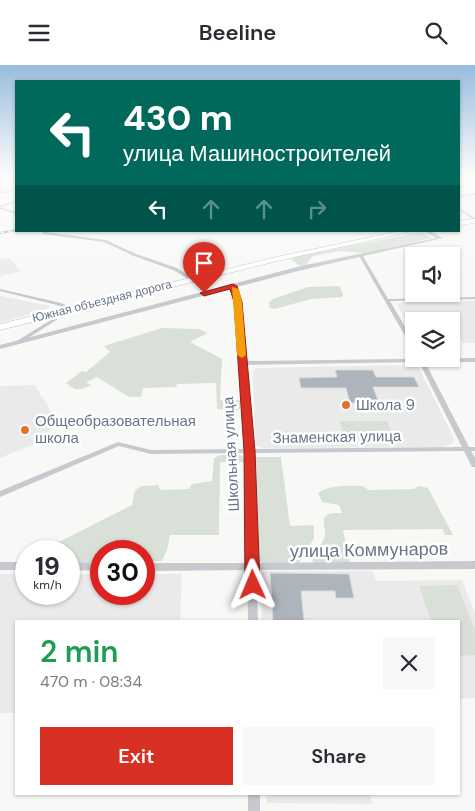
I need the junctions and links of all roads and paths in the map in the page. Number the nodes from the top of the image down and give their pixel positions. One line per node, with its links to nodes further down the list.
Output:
1 (462, 211): 2 (street)
2 (475, 220): 3 (main road)
3 (460, 224)
4 (460, 224): 5 (main road)
5 (475, 229)
6 (405, 232): 10 (main road, Южная объездная дорога)
7 (428, 232): 9 (street)
8 (44, 233): 10 (street)
9 (361, 256): 11 (street); 14 (street)
10 (192, 279): 15 (main road, Южная объездная дорога)
11 (233, 286): 18 (street); 23 (street, Школьная улица)
12 (0, 290): 15 (street)
13 (475, 298): 14 (street)
14 (387, 300): 17 (street)
15 (72, 309): 16 (main road, Южная объездная дорога); 18 (street)
16 (0, 327)
17 (405, 331)
18 (20, 341): 19 (street)
19 (0, 347)
20 (405, 359): 23 (street)
21 (460, 359): 22 (street)
22 (475, 359)
23 (242, 363): 27 (street, Школьная улица)
24 (425, 367): 25 (street)
25 (467, 449): 26 (street, Знаменская улица); 27 (street, Знаменская улица); 28 (street)
26 (475, 449)
27 (250, 451): 29 (street, Знаменская улица); 34 (street, Школьная улица)
28 (475, 465)
29 (0, 494)
30 (475, 565): 34 (street, улица Коммунаров)
31 (15, 566): 32 (street)
32 (0, 567)
33 (155, 567): 34 (street, улица Коммунаров)
34 (252, 567): 35 (street, Школьная улица)
35 (253, 620)
36 (254, 795): 37 (street)
37 (254, 811)

